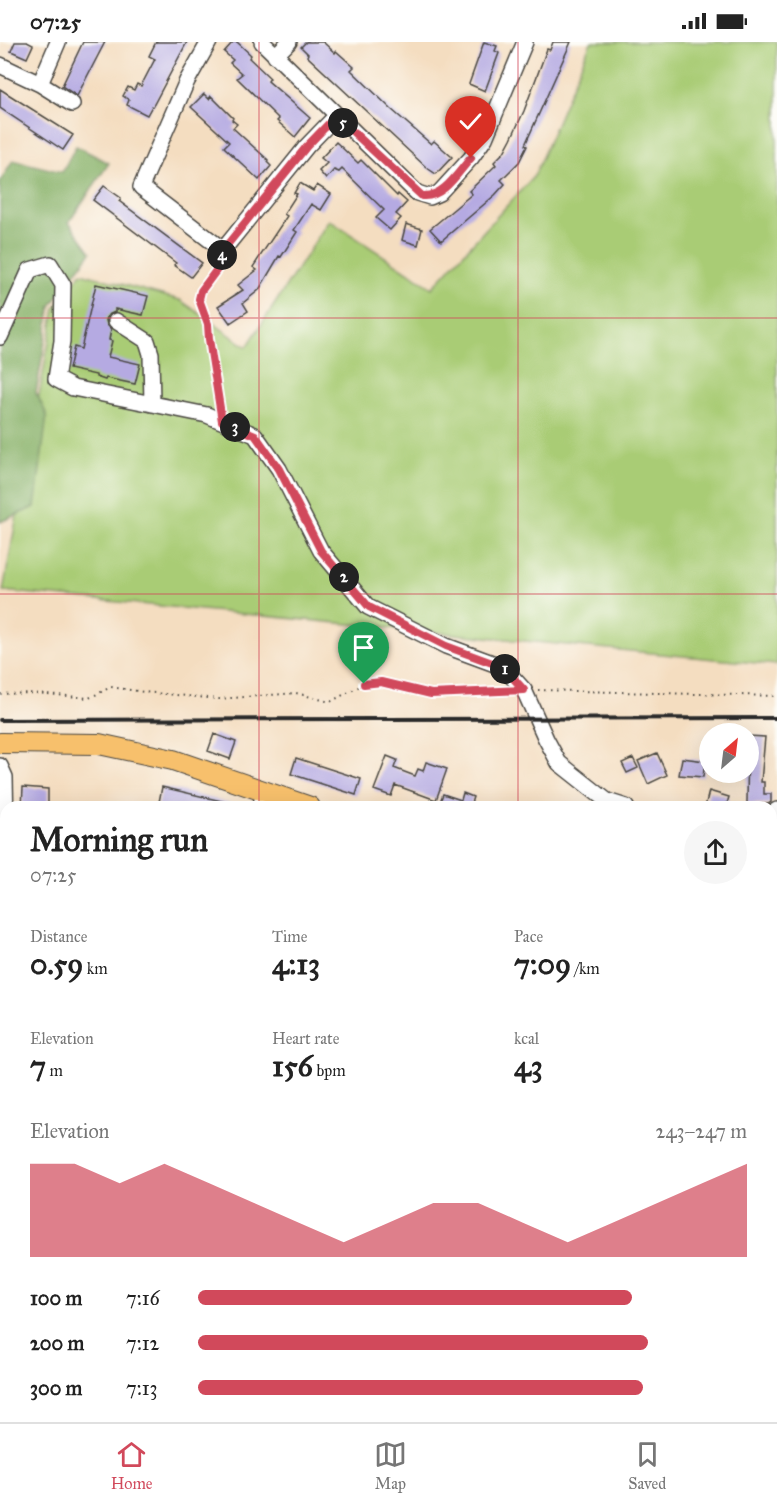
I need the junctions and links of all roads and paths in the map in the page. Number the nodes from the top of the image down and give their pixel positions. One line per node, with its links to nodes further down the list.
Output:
1 (58, 42): 8 (street)
2 (209, 42): 11 (street)
3 (262, 42): 6 (street)
4 (289, 42): 6 (street)
5 (525, 42): 10 (street)
6 (275, 56): 10 (street)
7 (0, 65): 8 (street)
8 (40, 84): 9 (street)
9 (72, 104)
10 (336, 116): 11 (street)
11 (223, 250): 15 (path)
12 (116, 321): 14 (street)
13 (0, 337): 14 (street)
14 (152, 404): 15 (street)
15 (222, 421): 16 (street)
16 (524, 690): 17 (path); 18 (path); 23 (street)
17 (0, 694)
18 (777, 696)
19 (0, 743): 21 (main road)
20 (0, 766): 22 (street)
21 (262, 799)
22 (5, 801)
23 (607, 801)

